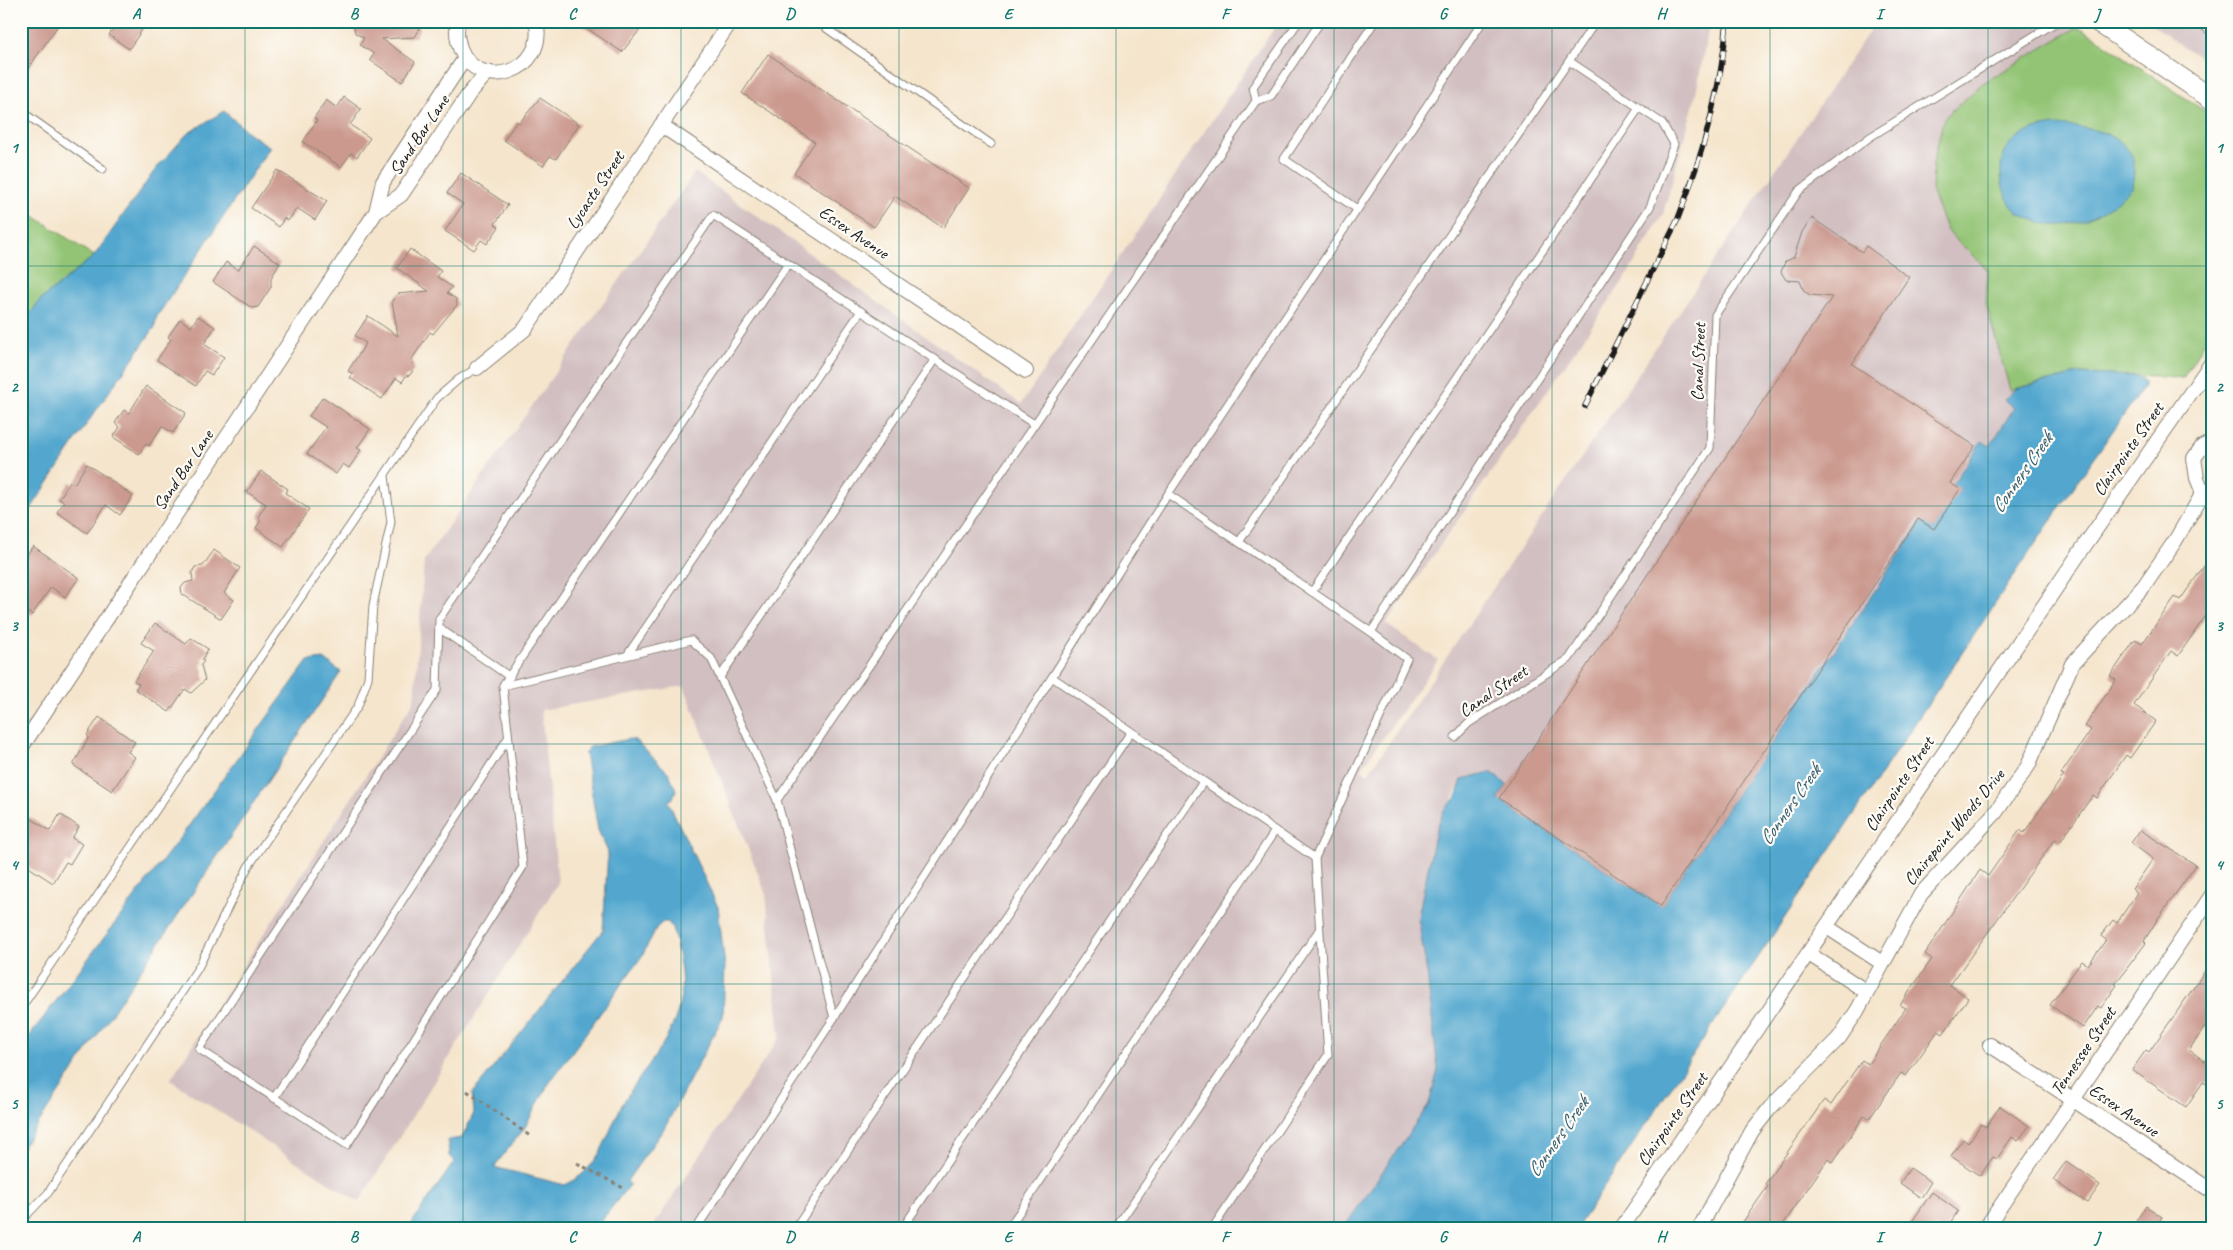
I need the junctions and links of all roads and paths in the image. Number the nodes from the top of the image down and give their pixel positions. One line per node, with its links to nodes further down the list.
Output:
1 (459, 21): 14 (street)
2 (536, 21): 16 (street)
3 (731, 21): 21 (street, Lycaste Street)
4 (816, 21): 22 (lane)
5 (1298, 21): 18 (lane)
6 (1321, 21): 18 (lane)
7 (1375, 21): 24 (lane)
8 (1483, 21): 24 (lane)
9 (1596, 21): 15 (lane)
10 (2058, 21): 47 (lane, Canal Street)
11 (2097, 21): 17 (street)
12 (2197, 21): 13 (lane)
13 (2212, 32)
14 (465, 58): 16 (street); 25 (street, Sand Bar Lane)
15 (1569, 61): 19 (lane); 37 (lane)
16 (488, 72): 25 (street, Sand Bar Lane)
17 (2212, 99)
18 (1256, 100): 32 (lane)
19 (1639, 108): 38 (lane); 40 (lane)
20 (21, 111): 23 (lane)
21 (661, 125): 30 (street, Lycaste Street); 31 (street, Essex Avenue)
22 (991, 144)
23 (103, 169)
24 (1357, 209): 36 (lane)
25 (376, 212): 49 (street, Sand Bar Lane)
26 (788, 264): 27 (lane); 39 (lane); 42 (lane)
27 (861, 312): 28 (lane); 41 (lane)
28 (935, 359): 32 (lane); 43 (lane)
29 (2212, 362): 55 (street, Clairpointe Street)
30 (477, 368): 34 (lane)
31 (1026, 371)
32 (1034, 424): 51 (lane)
33 (2212, 442): 35 (street, Clairepoint Woods Drive)
34 (385, 476): 60 (lane); 70 (lane)
35 (2207, 491): 58 (street, Clairepoint Woods Drive)
36 (1168, 494): 37 (lane); 44 (lane)
37 (1239, 542): 38 (lane)
38 (1312, 592): 40 (lane)
39 (439, 628): 42 (lane); 64 (lane)
40 (1371, 632): 53 (lane)
41 (628, 654): 43 (lane); 45 (lane)
42 (510, 677): 45 (lane)
43 (720, 677): 51 (lane)
44 (1052, 677): 46 (lane); 61 (lane)
45 (503, 686): 48 (lane)
46 (1131, 732): 50 (lane); 72 (lane)
47 (1455, 736)
48 (508, 737): 64 (lane); 64 (lane)
49 (21, 748)
50 (1204, 782): 52 (lane); 73 (lane)
51 (777, 800): 61 (lane)
52 (1275, 831): 53 (lane); 74 (lane)
53 (1315, 858): 56 (lane)
54 (2212, 895): 65 (street, Tennessee Street)
55 (1827, 927): 57 (street, Clairpointe Street); 58 (street)
56 (1320, 930): 75 (lane); 76 (lane)
57 (1809, 954): 59 (street); 77 (street, Clairpointe Street)
58 (1882, 963): 59 (street, Clairepoint Woods Drive)
59 (1867, 992): 78 (street, Clairepoint Woods Drive)
60 (21, 1008)
61 (834, 1018): 71 (lane)
62 (1990, 1045): 65 (street, Essex Avenue)
63 (467, 1091): 66 (path)
64 (274, 1098)
65 (2073, 1099): 69 (street, Essex Avenue); 79 (street, Tennessee Street)
66 (530, 1136)
67 (577, 1163): 68 (path)
68 (625, 1189)
69 (2212, 1191)
70 (21, 1221)
71 (696, 1229)
72 (795, 1229)
73 (902, 1229)
74 (1008, 1229)
75 (1115, 1229)
76 (1212, 1229)
77 (1621, 1229)
78 (1698, 1229)
79 (1985, 1229)

